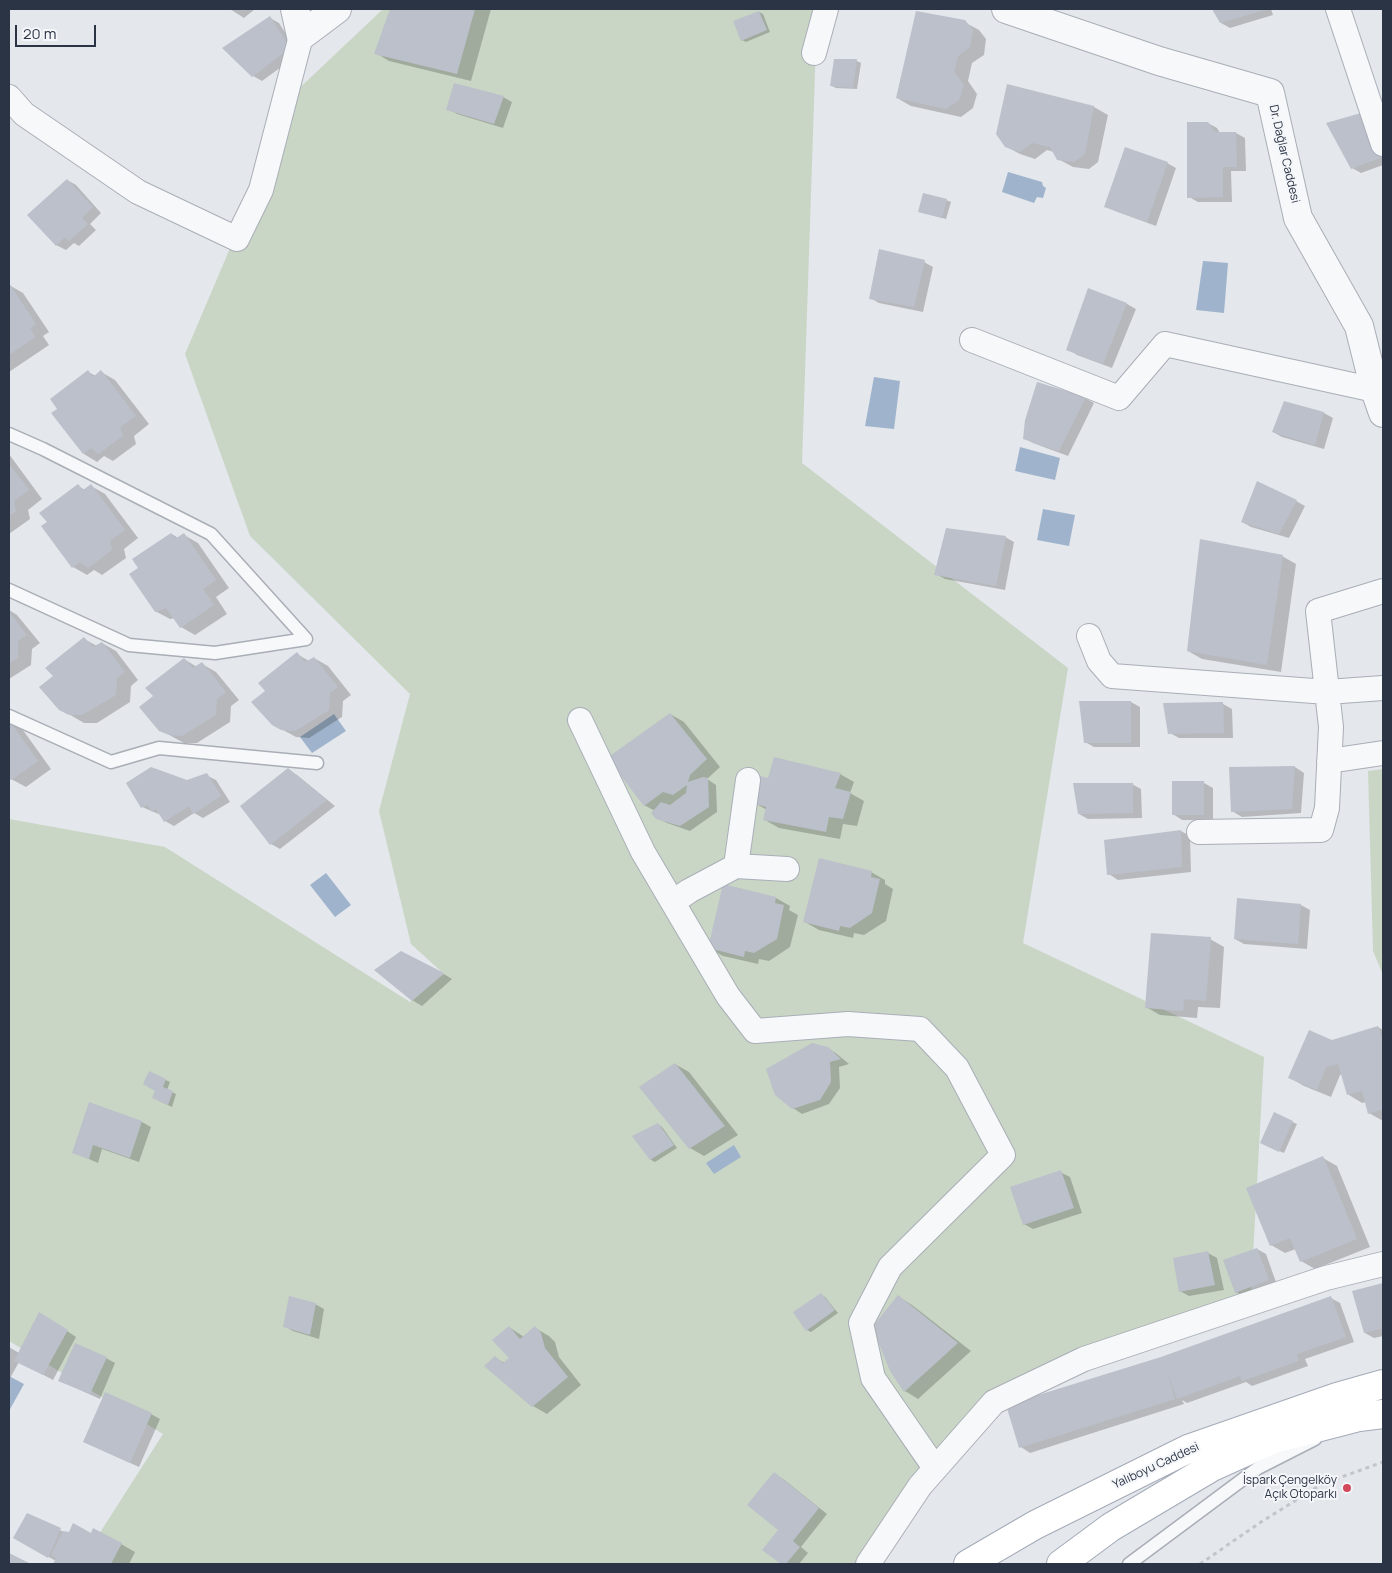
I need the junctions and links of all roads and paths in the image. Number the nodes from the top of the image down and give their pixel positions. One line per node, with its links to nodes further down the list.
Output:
1 (295, 9): 6 (street)
2 (337, 9): 6 (street)
3 (826, 9): 7 (street)
4 (1006, 9): 11 (street, Dr. Dağlar Caddesi)
5 (1338, 9): 9 (street)
6 (302, 36): 8 (street)
7 (814, 53)
8 (9, 97)
9 (1383, 144)
10 (972, 340): 11 (street)
11 (1379, 402)
12 (9, 434): 13 (lane)
13 (9, 590)
14 (1383, 591): 17 (street)
15 (1089, 636): 17 (street)
16 (1383, 688): 17 (street)
17 (1327, 692): 21 (street)
18 (9, 716): 22 (lane)
19 (580, 720): 27 (street)
20 (1383, 753): 21 (street)
21 (1329, 761): 24 (street)
22 (317, 763)
23 (748, 780): 25 (street)
24 (1199, 832)
25 (736, 866): 26 (street); 27 (street)
26 (787, 869)
27 (673, 902): 32 (street)
28 (1383, 1264): 32 (street)
29 (1383, 1384): 34 (main road, Yalıboyu Caddesi)
30 (1371, 1415): 35 (main road, Yalıboyu Caddesi); 36 (lane)
31 (1383, 1462): 37 (path)
32 (935, 1468): 33 (street)
33 (868, 1564)
34 (968, 1564)
35 (1061, 1564)
36 (1129, 1564)
37 (1200, 1564)

